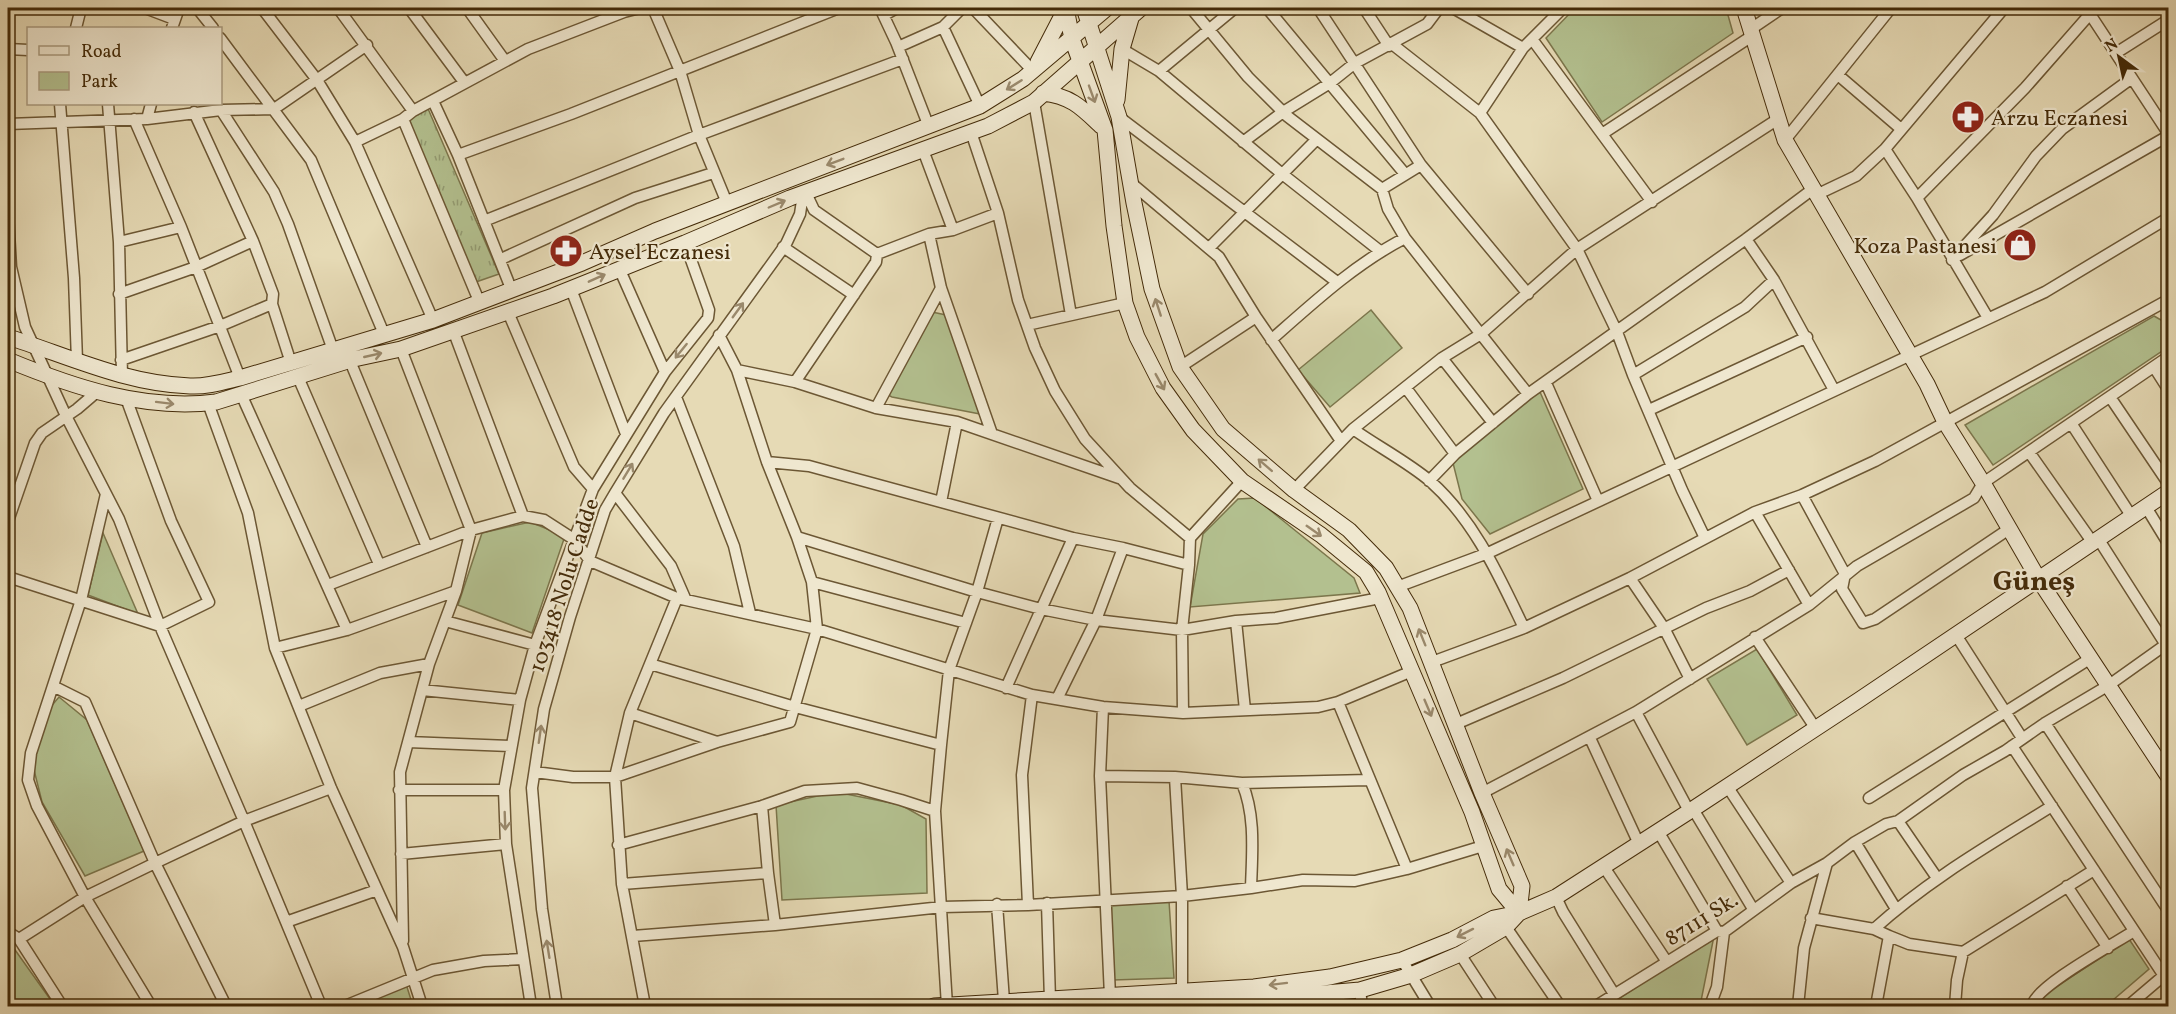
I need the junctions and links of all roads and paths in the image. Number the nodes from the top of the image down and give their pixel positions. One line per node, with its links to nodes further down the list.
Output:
1 (81, 8): 38 (street)
2 (145, 8): 37 (street)
3 (179, 8): 37 (street)
4 (197, 8): 39 (street)
5 (262, 8): 64 (street)
6 (338, 8): 46 (street)
7 (408, 8): 65 (street)
8 (482, 8): 31 (street)
9 (640, 8): 30 (street)
10 (653, 8): 60 (street)
11 (839, 8): 60 (street)
12 (897, 8): 32 (street)
13 (962, 8): 40 (street)
14 (973, 8): 61 (street)
15 (1065, 8): 43 (street); 61 (street)
16 (1084, 8): 36 (street)
17 (1107, 8): 36 (street)
18 (1191, 8): 41 (street)
19 (1235, 8): 41 (street)
20 (1268, 8): 66 (street)
21 (1318, 8): 58 (street)
22 (1364, 8): 47 (street)
23 (1439, 8): 47 (street)
24 (1453, 8): 51 (street)
25 (1563, 8): 44 (street)
26 (1744, 8): 42 (street)
27 (1782, 8): 42 (street)
28 (1891, 8): 62 (street)
29 (2004, 8): 88 (street)
30 (622, 10): 56 (street)
31 (470, 11): 56 (street)
32 (882, 11): 49 (street)
33 (1136, 11): 48 (street); 52 (street)
34 (2088, 11): 54 (street); 109 (street)
35 (2169, 20): 54 (street)
36 (1088, 23): 43 (street); 48 (street)
37 (173, 24)
38 (76, 27)
39 (212, 27)
40 (943, 27): 49 (street); 72 (street)
41 (1209, 29): 59 (street); 77 (street)
42 (1752, 33): 84 (street); 91 (street)
43 (1072, 39): 57 (street); 61 (street)
44 (1532, 39): 51 (street); 91 (street)
45 (222, 41): 73 (street)
46 (367, 45): 64 (street); 75 (street)
47 (1390, 45): 58 (street); 79 (street)
48 (1097, 46): 57 (street); 78 (street)
49 (898, 47): 55 (street)
50 (8, 48): 53 (street)
51 (1523, 48): 79 (street)
52 (1122, 49): 59 (street); 78 (street)
53 (27, 50)
54 (2116, 52): 63 (street)
55 (903, 59): 87 (street); 92 (street)
56 (505, 61): 65 (street)
57 (1081, 61): 67 (street); 89 (street, one-way to 89)
58 (1355, 63): 66 (street); 101 (street)
59 (1159, 70): 97 (street)
60 (680, 71): 92 (street); 100 (street)
61 (1034, 71): 72 (street, one-way to 72)
62 (1838, 75): 88 (street); 95 (street)
63 (2133, 78): 93 (street); 131 (street)
64 (317, 80): 73 (street); 96 (street)
65 (464, 82): 68 (street)
66 (1330, 83): 77 (street); 104 (street)
67 (1039, 98): 89 (street); 90 (street); 148 (street)
68 (433, 101): 75 (street); 100 (street)
69 (60, 105): 85 (street)
70 (108, 105): 80 (street)
71 (151, 105): 82 (street)
72 (980, 106): 87 (street)
73 (274, 109): 74 (street); 156 (street)
74 (221, 110): 76 (street); 164 (street)
75 (413, 111): 83 (street)
76 (194, 112): 82 (street); 122 (street)
77 (1283, 112): 94 (street); 97 (street)
78 (1118, 113): 105 (street); 113 (street)
79 (1480, 113): 127 (street)
80 (109, 119): 81 (street); 85 (street); 123 (street)
81 (134, 119): 82 (street); 117 (street)
82 (147, 119)
83 (403, 119): 96 (street); 144 (street)
84 (1778, 119): 95 (street); 110 (street)
85 (61, 121): 86 (street); 170 (street)
86 (8, 124)
87 (929, 127): 111 (street, one-way to 111)
88 (1901, 129): 98 (street)
89 (1105, 130): 145 (street)
90 (971, 132): 99 (street); 112 (street)
91 (1602, 134): 110 (street)
92 (699, 135): 102 (street); 116 (street)
93 (2169, 135): 131 (street)
94 (1316, 140): 103 (street); 106 (street)
95 (1785, 140): 107 (street)
96 (355, 142): 151 (street)
97 (1243, 142): 103 (street)
98 (1885, 149): 107 (street); 109 (street)
99 (923, 150): 108 (street); 118 (street)
100 (458, 155): 116 (street)
101 (1421, 165): 104 (street); 141 (street)
102 (713, 173): 111 (street); 130 (street)
103 (1281, 173): 113 (street); 128 (street)
104 (1405, 174): 106 (street)
105 (1130, 182): 126 (street); 173 (street, one-way to 105)
106 (1382, 189): 120 (street)
107 (1815, 192): 121 (street); 165 (street)
108 (805, 194): 124 (street, one-way to 108); 125 (street, 103418 Nolu Cadde); 129 (street)
109 (1917, 198): 131 (street)
110 (1652, 202): 127 (street)
111 (727, 203): 139 (street)
112 (998, 213): 118 (street); 152 (street)
113 (1243, 213): 126 (street); 136 (street)
114 (8, 214): 132 (street)
115 (2169, 218): 150 (street)
116 (484, 221): 130 (street)
117 (181, 227): 123 (street); 133 (street)
118 (953, 230): 119 (street)
119 (929, 234): 129 (street); 137 (street)
120 (1405, 238): 128 (street); 157 (street)
121 (1746, 239): 135 (street); 155 (street)
122 (253, 241): 133 (street); 146 (street)
123 (119, 242): 140 (street)
124 (685, 243): 134 (street); 176 (street, one-way to 176)
125 (783, 247): 142 (street); 158 (street, 103418 Nolu Cadde, one-way to 125)
126 (1209, 249): 149 (street)
127 (1577, 249): 141 (street); 155 (street)
128 (1380, 251): 136 (street)
129 (877, 254): 142 (street)
130 (501, 260): 139 (street)
131 (1952, 260): 150 (street)
132 (9, 267): 162 (street)
133 (196, 267): 140 (street); 153 (street)
134 (619, 268): 138 (street, one-way to 134); 176 (street)
135 (1774, 280): 160 (street); 177 (street)
136 (1337, 282): 161 (street)
137 (942, 288): 194 (street); 203 (street)
138 (571, 289): 147 (street); 202 (street)
139 (512, 291): 144 (street)
140 (119, 294): 169 (street)
141 (1528, 294): 157 (street)
142 (854, 295): 182 (street)
143 (2169, 300): 198 (street)
144 (479, 301): 151 (street)
145 (1125, 303): 148 (street); 210 (street, one-way to 210)
146 (272, 304): 153 (street); 172 (street)
147 (508, 312): 154 (street); 214 (street)
148 (1071, 315): 152 (street)
149 (1256, 316): 161 (street); 173 (street)
150 (1988, 318): 165 (street)
151 (433, 320): 156 (street)
152 (1027, 325): 209 (street)
153 (220, 326): 169 (street); 181 (street)
154 (453, 330): 163 (street); 225 (street)
155 (1617, 332): 177 (street); 183 (street)
156 (384, 334): 164 (street)
157 (1481, 334): 167 (street); 189 (street)
158 (719, 335): 175 (street); 190 (street, 103418 Nolu Cadde)
159 (8, 338): 162 (street)
160 (1807, 338): 186 (street); 195 (street)
161 (1272, 340): 204 (street)
162 (34, 346): 170 (street); 179 (street)
163 (401, 349): 171 (street, one-way to 163); 230 (street)
164 (333, 350): 172 (street)
165 (1910, 354): 186 (street); 198 (street)
166 (2169, 357): 174 (street)
167 (1442, 358): 184 (street); 199 (street)
168 (8, 360): 179 (street)
169 (121, 360): 178 (street)
170 (77, 361): 178 (street)
171 (350, 361): 180 (street); 238 (street)
172 (291, 363): 181 (street)
173 (1180, 367): 215 (street, one-way to 173)
174 (2154, 367): 185 (street); 191 (street)
175 (737, 370): 182 (street); 207 (street)
176 (664, 372): 202 (street)
177 (1633, 375): 195 (street)
178 (122, 376): 181 (street)
179 (48, 377): 187 (street); 196 (street)
180 (298, 377): 188 (street); 242 (street)
181 (240, 378)
182 (795, 382): 194 (street)
183 (1546, 383): 189 (street); 220 (street)
184 (1406, 388): 201 (street); 206 (street)
185 (2169, 389)
186 (1834, 390): 208 (street)
187 (98, 391): 192 (street); 196 (street)
188 (241, 394): 193 (street); 250 (street)
189 (1528, 394): 199 (street)
190 (676, 397): 217 (street, 103418 Nolu Cadde, one-way to 190); 259 (street)
191 (2110, 397): 200 (street); 213 (street)
192 (126, 398): 193 (street, one-way to 193); 264 (street)
193 (208, 403): 274 (street)
194 (876, 408): 197 (street)
195 (1648, 410): 208 (street)
196 (66, 416): 218 (street); 223 (street)
197 (957, 422): 203 (street); 221 (street)
198 (1945, 422): 212 (street); 219 (street)
199 (1493, 423): 206 (street)
200 (2071, 423): 205 (street); 226 (street)
201 (1353, 429): 204 (street); 211 (street)
202 (626, 434): 214 (street)
203 (992, 434): 209 (street)
204 (1341, 441): 215 (street)
205 (2029, 452): 212 (street); 236 (street)
206 (1455, 454): 211 (street)
207 (767, 462): 221 (street); 231 (street)
208 (1673, 466): 220 (street); 234 (street)
209 (1123, 479): 233 (street)
210 (1242, 481): 233 (street); 255 (street, one-way to 255)
211 (1429, 481): 240 (street)
212 (1983, 483): 229 (street); 245 (street)
213 (2169, 483)
214 (593, 489): 235 (street)
215 (1294, 490): 251 (street)
216 (2169, 492): 222 (street)
217 (615, 493): 241 (street, 103418 Nolu Cadde); 254 (street)
218 (106, 494): 256 (street); 264 (street)
219 (1802, 495): 224 (street); 245 (street)
220 (1598, 501): 240 (street)
221 (941, 502): 227 (street)
222 (2146, 507): 226 (street); 237 (street)
223 (10, 510): 228 (street)
224 (1755, 512): 234 (street); 244 (street)
225 (523, 516): 230 (street); 235 (street)
226 (2132, 517): 236 (street)
227 (998, 518): 232 (street); 253 (street)
228 (8, 522)
229 (2009, 529): 245 (street); 248 (street)
230 (471, 530): 238 (street); 252 (street)
231 (797, 537): 249 (street); 253 (street)
232 (1073, 538): 239 (street); 258 (street)
233 (1190, 538): 243 (street)
234 (1706, 538): 247 (street)
235 (575, 540): 241 (street); 273 (street)
236 (2096, 541): 248 (street); 272 (street)
237 (2169, 543)
238 (427, 547): 242 (street)
239 (1123, 548): 243 (street); 260 (street)
240 (1488, 553): 251 (street); 265 (street)
241 (590, 561): 254 (street); 308 (street, 103418 Nolu Cadde, one-way to 241)
242 (380, 564): 250 (street)
243 (1189, 566): 269 (street)
244 (1789, 570): 257 (street); 266 (street)
245 (1845, 574): 257 (street)
246 (8, 577): 256 (street)
247 (1630, 578): 265 (street); 266 (street)
248 (2038, 580): 270 (street); 275 (street)
249 (812, 582): 263 (street); 267 (street)
250 (328, 585): 268 (street)
251 (1397, 587): 276 (street, one-way to 251)
252 (456, 591): 261 (street); 268 (street)
253 (977, 592): 258 (street); 263 (street)
254 (681, 598): 259 (street); 278 (street)
255 (1380, 598): 262 (street); 280 (street)
256 (81, 600): 264 (street); 283 (street)
257 (1809, 605): 271 (street)
258 (1041, 609): 260 (street); 284 (street)
259 (750, 613): 267 (street)
260 (1096, 620): 269 (street); 287 (street)
261 (446, 621): 273 (street); 277 (street)
262 (1236, 621): 269 (street); 293 (street)
263 (966, 623): 279 (street)
264 (160, 626): 326 (street)
265 (1524, 628): 276 (street)
266 (1664, 628): 281 (street); 299 (street)
267 (817, 629): 279 (street); 291 (street)
268 (347, 630): 274 (street)
269 (1182, 630): 294 (street)
270 (1956, 635): 296 (street); 300 (street)
271 (1755, 637): 281 (street); 300 (street)
272 (2167, 644): 282 (street, 87111 Sk.)
273 (535, 645): 288 (street)
274 (275, 648): 290 (street)
275 (2091, 658): 282 (street); 296 (street)
276 (1432, 662): 299 (street)
277 (429, 664): 285 (street); 290 (street)
278 (650, 664): 291 (street); 297 (street)
279 (949, 670): 284 (street); 305 (street)
280 (1412, 671): 289 (street); 332 (street, one-way to 332)
281 (1690, 679): 295 (street)
282 (2109, 685): 298 (street, 87111 Sk.); 310 (street)
283 (53, 686): 334 (street); 347 (street)
284 (1006, 687): 286 (street)
285 (422, 690): 288 (street); 303 (street)
286 (1032, 695): 287 (street); 352 (street)
287 (1057, 699): 292 (street)
288 (520, 700): 306 (street)
289 (1338, 702): 293 (street); 313 (street)
290 (299, 706): 316 (street)
291 (795, 706): 304 (street); 305 (street)
292 (1103, 707): 294 (street); 309 (street)
293 (1245, 710): 294 (street)
294 (1183, 712)
295 (1636, 712): 301 (street); 323 (street)
296 (2004, 712): 302 (street); 320 (street)
297 (630, 714): 304 (street); 311 (street)
298 (2045, 723): 302 (street, 87111 Sk.); 356 (street)
299 (1456, 724): 319 (street)
300 (1815, 729): 315 (street)
301 (1590, 738): 319 (street); 330 (street)
302 (2022, 738): 307 (street, 87111 Sk.)
303 (408, 742): 306 (street); 317 (street)
304 (717, 742): 311 (street)
305 (940, 745): 324 (street)
306 (511, 746): 318 (street)
307 (2012, 746): 322 (street); 325 (street, 87111 Sk.)
308 (535, 772): 311 (street); 394 (street, 103418 Nolu Cadde, one-way to 308)
309 (1100, 776): 312 (street); 349 (street)
310 (2169, 776)
311 (615, 777): 331 (street)
312 (1175, 777): 314 (street); 346 (street)
313 (1369, 780): 314 (street); 337 (street)
314 (1242, 783): 344 (street)
315 (1727, 786): 323 (street); 341 (street)
316 (331, 788): 326 (street); 345 (street)
317 (399, 790): 318 (street); 333 (street)
318 (504, 790): 329 (street, one-way to 329)
319 (1482, 793): 357 (street, one-way to 319)
320 (1869, 798)
321 (762, 806): 324 (street); 331 (street); 339 (street)
322 (2052, 806): 338 (street); 340 (street)
323 (1691, 810): 327 (street); 354 (street)
324 (935, 811): 353 (street)
325 (1898, 820): 328 (street, 87111 Sk.); 340 (street)
326 (244, 821): 334 (street); 359 (street)
327 (1658, 831): 330 (street); 363 (street)
328 (1855, 842): 335 (street, 87111 Sk.); 355 (street)
329 (506, 844): 333 (street); 373 (street)
330 (1639, 844): 336 (street)
331 (618, 846): 342 (street)
332 (1484, 846): 337 (street); 357 (street)
333 (401, 854): 369 (street)
334 (155, 863): 347 (street); 389 (street)
335 (1827, 863): 341 (street, 87111 Sk.); 358 (street)
336 (1604, 867): 348 (street); 375 (street)
337 (1407, 869): 344 (street)
338 (2094, 870): 343 (street); 364 (street)
339 (768, 873): 342 (street); 360 (street)
340 (1936, 878): 355 (street)
341 (1791, 883): 354 (street, 87111 Sk.)
342 (622, 884): 366 (street)
343 (2067, 886): 370 (street); 371 (street)
344 (1251, 888): 346 (street)
345 (376, 890): 359 (street); 369 (street)
346 (1182, 896): 349 (street); 382 (street)
347 (85, 897): 368 (street); 388 (street)
348 (1556, 897): 357 (street); 380 (street)
349 (1105, 900): 350 (street); 381 (street)
350 (1047, 903): 352 (street); 383 (street)
351 (997, 904): 352 (street); 353 (street); 384 (street)
352 (1028, 905)
353 (942, 907): 360 (street); 396 (street)
354 (1753, 909): 363 (street, 87111 Sk.)
355 (1896, 909): 362 (street)
356 (2169, 910)
357 (1519, 913): 361 (street); 374 (street, one-way to 374)
358 (1811, 918): 362 (street); 403 (street)
359 (286, 922): 390 (street)
360 (775, 925): 366 (street)
361 (1506, 927): 372 (street); 400 (street)
362 (1874, 930): 367 (street)
363 (1721, 931): 375 (street, 87111 Sk.); 402 (street)
364 (2134, 931): 370 (street); 377 (street)
365 (8, 932): 368 (street)
366 (633, 936): 395 (street)
367 (1889, 936): 371 (street); 404 (street)
368 (19, 939): 387 (street)
369 (403, 947): 378 (street)
370 (2108, 948): 406 (street)
371 (1963, 952): 405 (street)
372 (1460, 954): 376 (street); 399 (street)
373 (523, 959): 378 (street); 393 (street)
374 (1402, 960): 376 (street); 382 (street, one-way to 382)
375 (1667, 962): 380 (street, 87111 Sk.)
376 (1411, 975): 379 (street); 398 (street)
377 (2167, 976): 407 (street)
378 (414, 979): 391 (street); 392 (street)
379 (1360, 990): 385 (street); 397 (street)
380 (1614, 994): 401 (street, 87111 Sk.)
381 (1110, 996): 382 (street); 383 (street)
382 (1179, 999): 386 (street)
383 (1050, 1000): 384 (street)
384 (1004, 1001): 396 (street)
385 (1228, 1004): 386 (street)
386 (1201, 1005)
387 (62, 1006)
388 (151, 1006)
389 (226, 1006)
390 (321, 1006)
391 (345, 1006)
392 (422, 1006)
393 (531, 1006)
394 (557, 1006)
395 (645, 1006)
396 (941, 1006)
397 (1362, 1006)
398 (1430, 1006)
399 (1494, 1006)
400 (1560, 1006)
401 (1596, 1006)
402 (1710, 1006)
403 (1798, 1006)
404 (1876, 1006)
405 (1955, 1006)
406 (2032, 1006)
407 (2128, 1006)

